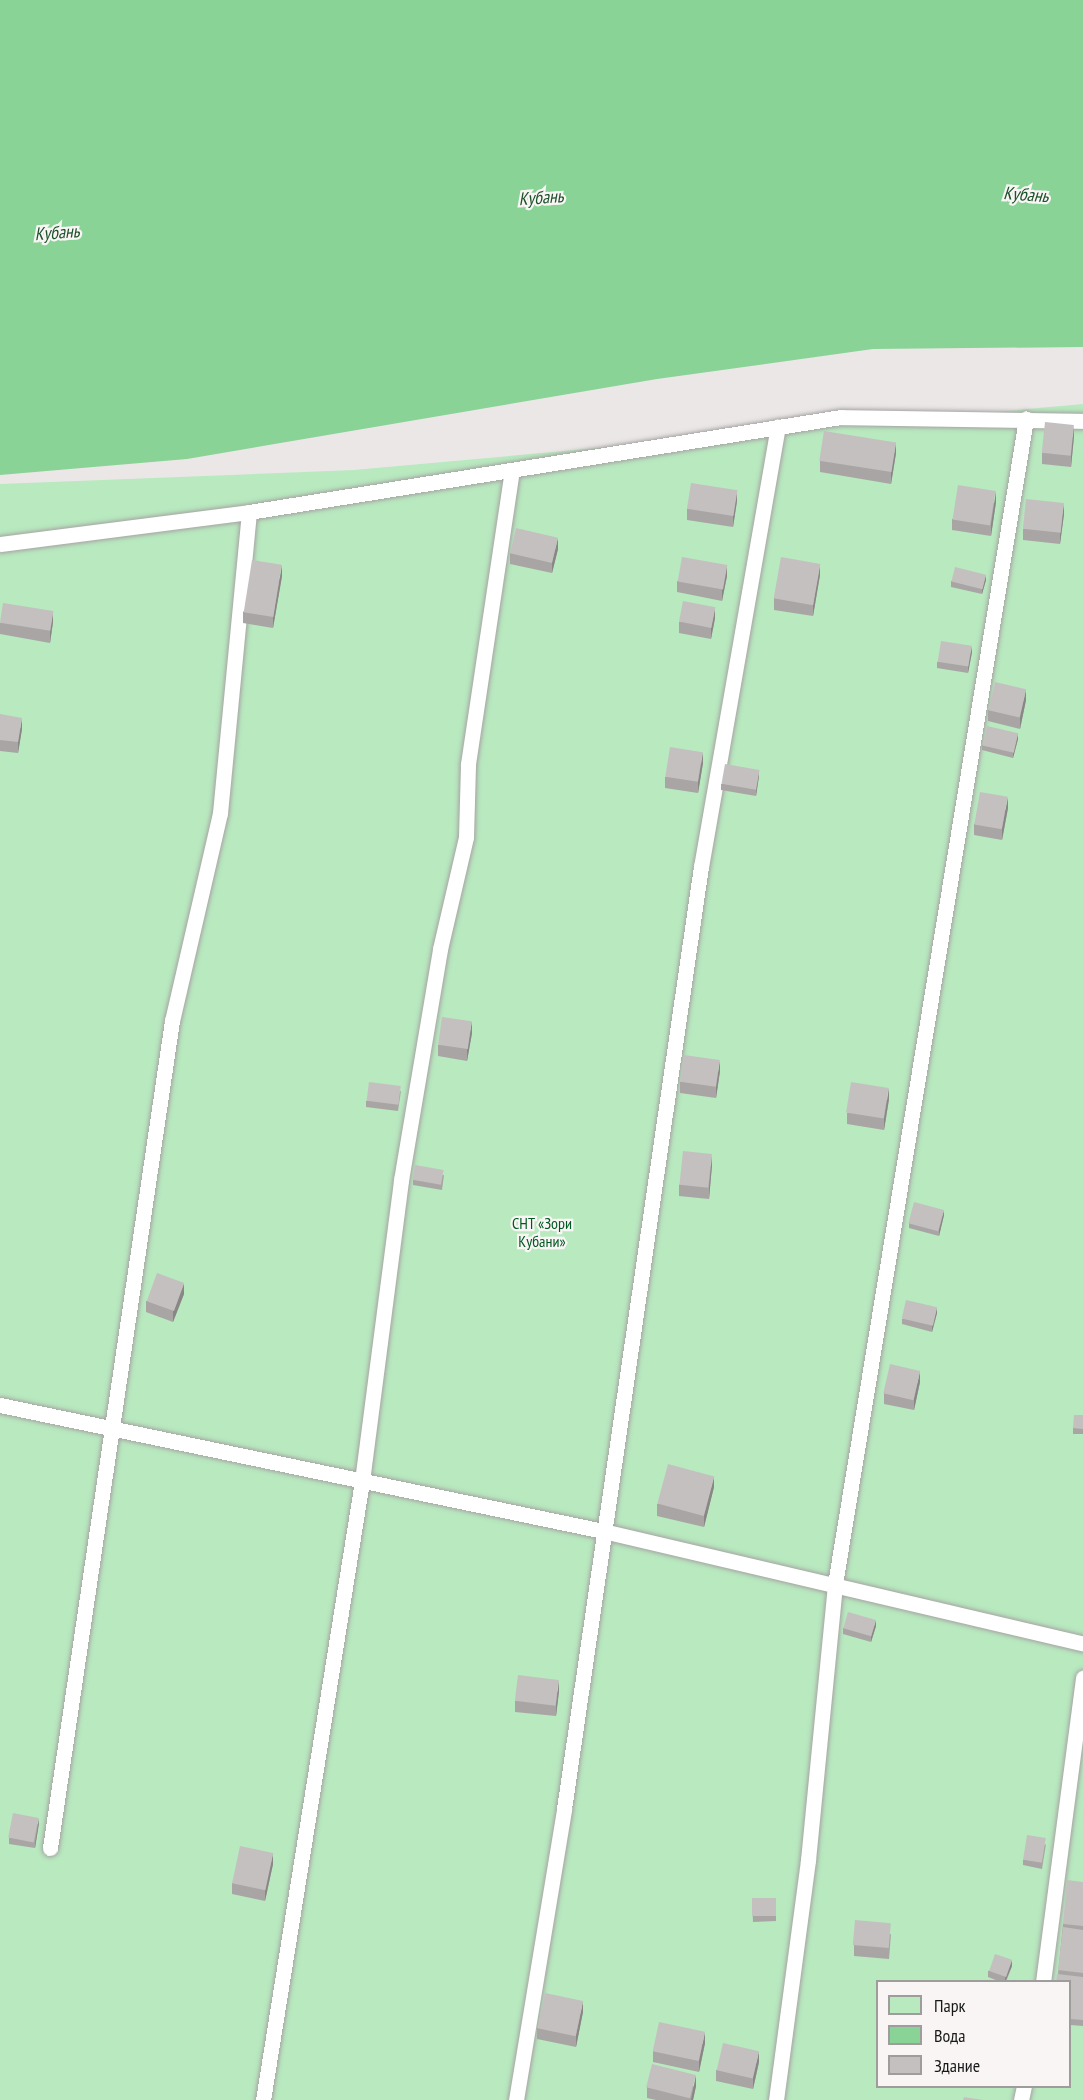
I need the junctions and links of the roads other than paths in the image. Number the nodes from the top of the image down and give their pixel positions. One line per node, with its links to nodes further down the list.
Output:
1 (1026, 419): 2 (lane); 3 (lane); 11 (lane)
2 (1083, 421)
3 (778, 427): 4 (lane); 10 (lane)
4 (512, 470): 5 (lane); 9 (lane)
5 (249, 512): 6 (lane); 8 (lane)
6 (0, 544)
7 (0, 1405): 8 (lane)
8 (116, 1432): 9 (lane); 14 (lane)
9 (362, 1481): 10 (lane); 16 (lane)
10 (603, 1531): 11 (lane); 17 (lane)
11 (835, 1584): 12 (lane); 18 (lane)
12 (1083, 1644)
13 (1083, 1678): 15 (lane)
14 (50, 1848)
15 (1042, 1980)
16 (263, 2100)
17 (516, 2100)
18 (776, 2100)

